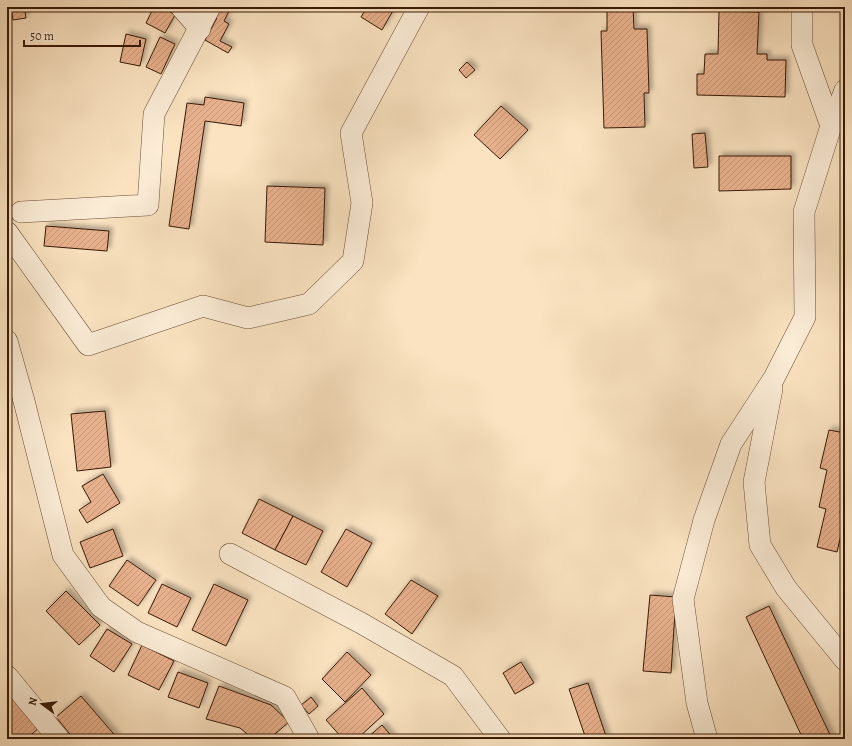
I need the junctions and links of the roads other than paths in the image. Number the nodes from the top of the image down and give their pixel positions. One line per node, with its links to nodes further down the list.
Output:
1 (181, 7): 5 (street)
2 (210, 7): 5 (street)
3 (419, 7): 9 (street)
4 (802, 7): 7 (street)
5 (200, 29): 8 (street)
6 (845, 90): 7 (street)
7 (831, 126): 11 (street)
8 (12, 213)
9 (7, 232)
10 (7, 341): 16 (street)
11 (774, 378): 13 (street); 18 (street)
12 (230, 554): 17 (street)
13 (845, 660)
14 (7, 676): 15 (street)
15 (59, 739)
16 (309, 739)
17 (500, 739)
18 (707, 739)

